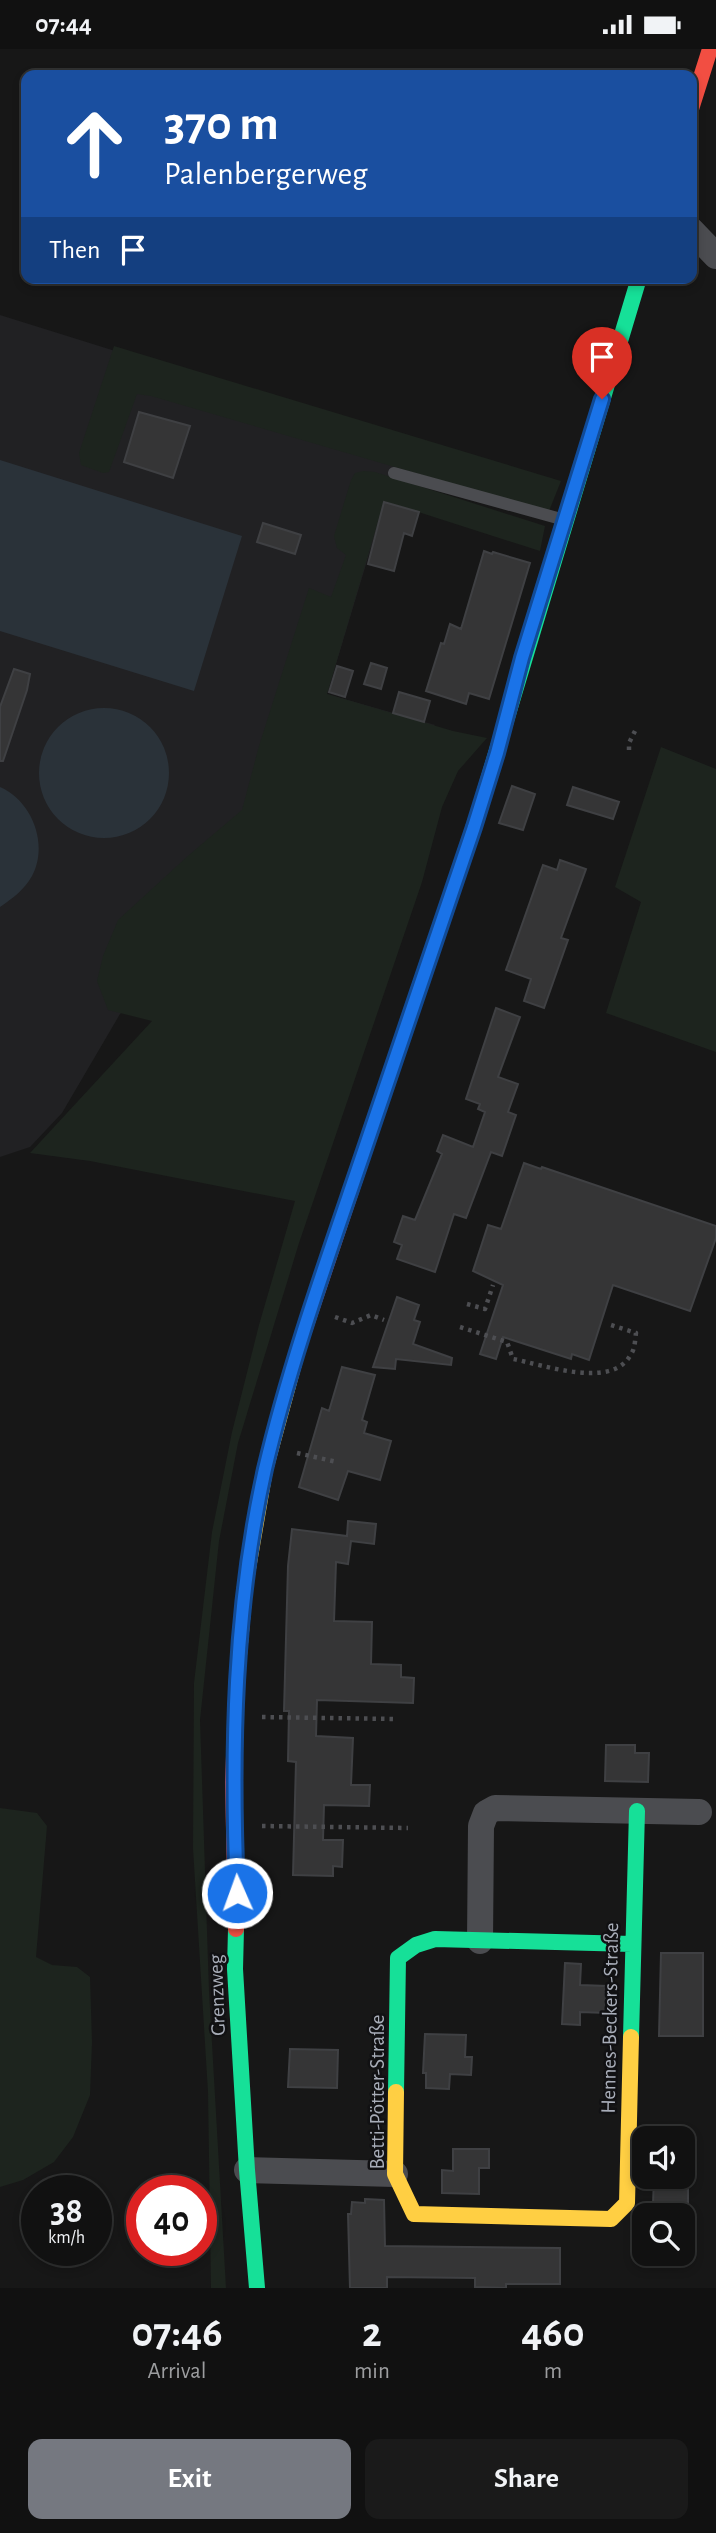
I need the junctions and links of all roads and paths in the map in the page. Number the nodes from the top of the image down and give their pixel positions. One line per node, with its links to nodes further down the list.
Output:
1 (710, 49): 2 (street)
2 (697, 90)
3 (697, 236): 4 (street)
4 (716, 256)
5 (637, 284): 7 (street, Grenzweg)
6 (394, 473): 7 (lane)
7 (565, 520): 12 (street, Grenzweg)
8 (636, 727): 9 (path)
9 (629, 750)
10 (493, 1285): 11 (path)
11 (467, 1304)
12 (310, 1309): 13 (path); 16 (street, Grenzweg)
13 (384, 1320)
14 (608, 1324): 15 (path)
15 (460, 1328)
16 (272, 1446): 17 (path); 18 (street, Grenzweg)
17 (337, 1462)
18 (236, 1716): 19 (path); 22 (street, Grenzweg)
19 (397, 1719)
20 (637, 1811): 21 (street); 24 (street); 25 (street, Hennes-Beckers-Straße)
21 (699, 1812)
22 (234, 1825): 23 (path); 26 (street, Grenzweg)
23 (408, 1828)
24 (480, 1941): 25 (street); 27 (street, Betti-Pötter-Straße)
25 (632, 1944): 28 (street, Hennes-Beckers-Straße)
26 (247, 2171): 27 (street); 29 (street, Grenzweg)
27 (395, 2173): 28 (street, Betti-Pötter-Straße)
28 (611, 2219)
29 (257, 2288)

